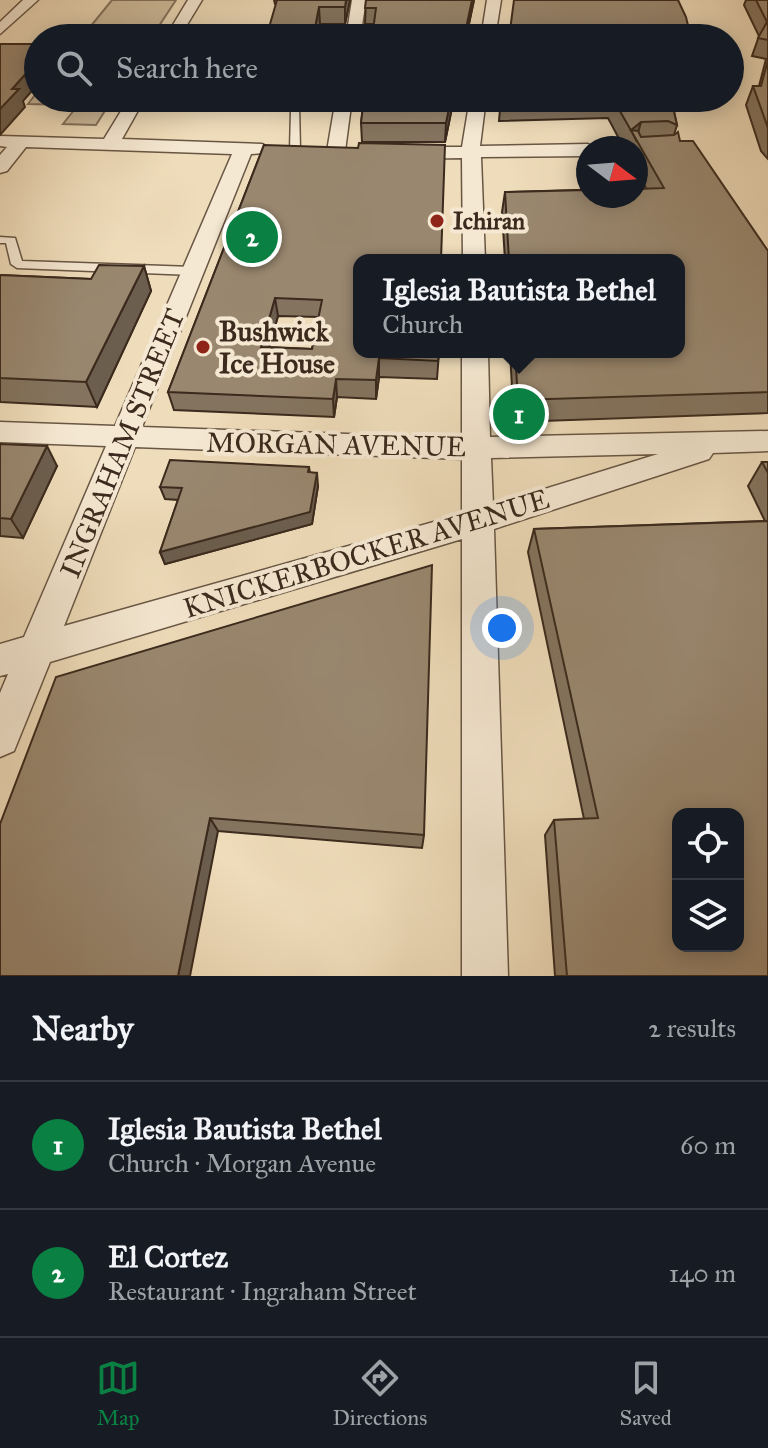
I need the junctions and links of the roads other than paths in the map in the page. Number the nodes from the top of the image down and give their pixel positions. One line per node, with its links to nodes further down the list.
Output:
1 (31, 0): 8 (street)
2 (195, 0): 5 (street)
3 (359, 0): 6 (street)
4 (494, 0): 7 (street)
5 (180, 24)
6 (355, 24)
7 (490, 24)
8 (0, 30)
9 (129, 112): 15 (street)
10 (299, 112): 18 (lane)
11 (338, 112): 18 (street)
12 (476, 112): 20 (street)
13 (0, 141): 14 (street)
14 (22, 141): 15 (street); 21 (street)
15 (110, 144): 16 (street)
16 (244, 148): 18 (street); 24 (street, INGRAHAM STREET)
17 (576, 150): 20 (street)
18 (322, 151)
19 (392, 152): 20 (street)
20 (472, 153): 23 (street)
21 (0, 167)
22 (0, 240): 24 (lane)
23 (474, 254)
24 (193, 271): 27 (street, INGRAHAM STREET)
25 (475, 358): 30 (street)
26 (0, 432): 27 (street, MORGAN AVENUE)
27 (122, 439): 30 (street, MORGAN AVENUE); 32 (street, INGRAHAM STREET)
28 (731, 441): 29 (street, MORGAN AVENUE); 30 (street, MORGAN AVENUE); 31 (street, KNICKERBOCKER AVENUE)
29 (768, 441)
30 (476, 448): 31 (street)
31 (478, 522): 32 (street, KNICKERBOCKER AVENUE); 35 (street)
32 (36, 650): 33 (street, KNICKERBOCKER AVENUE); 34 (street, INGRAHAM STREET)
33 (0, 660)
34 (0, 738)
35 (485, 976)

